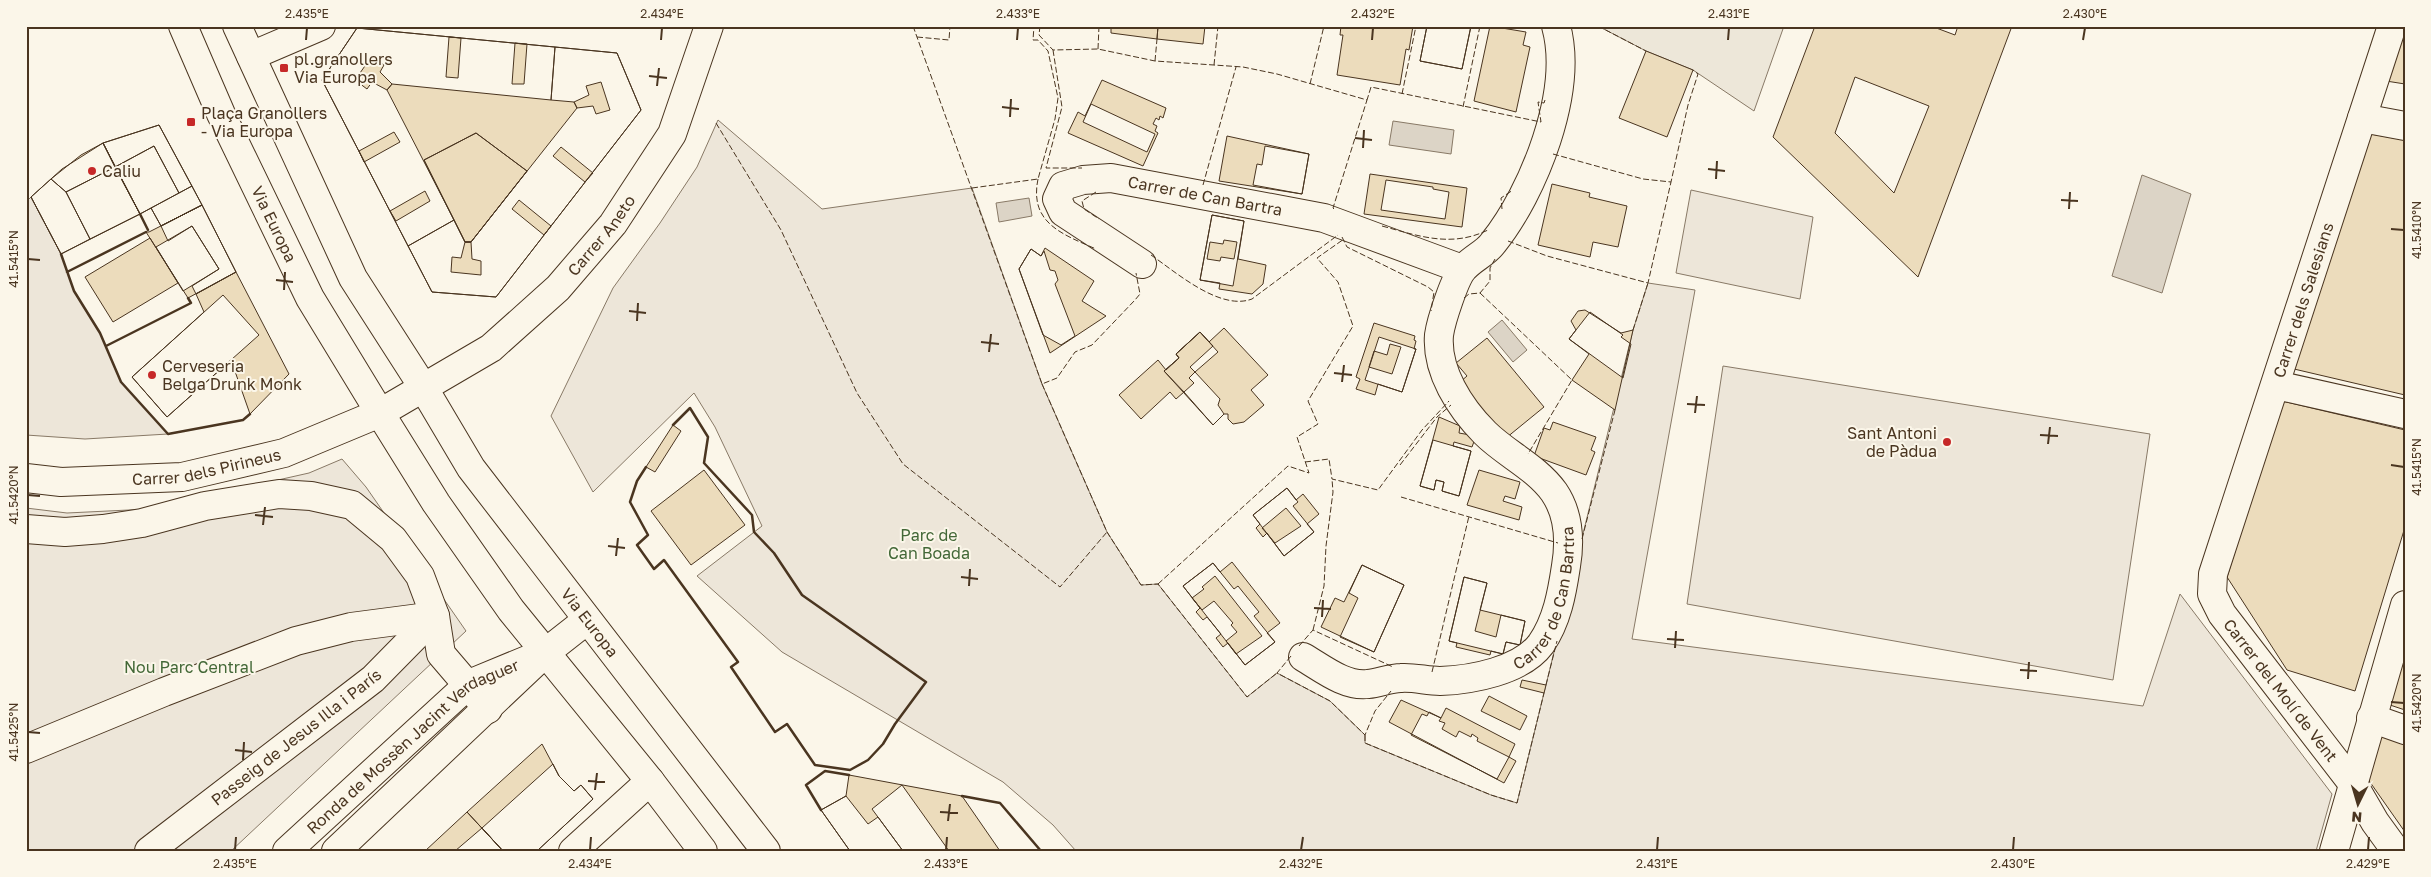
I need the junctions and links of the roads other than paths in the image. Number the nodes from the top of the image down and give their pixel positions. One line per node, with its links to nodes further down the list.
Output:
1 (183, 26): 14 (street, Via Europa)
2 (237, 26): 7 (street, Via Europa)
3 (322, 26): 7 (street)
4 (709, 26): 13 (street, Carrer Aneto)
5 (1556, 26): 11 (street, Carrer de Can Bartra)
6 (2392, 26): 8 (street, Carrer dels Salesians)
7 (251, 56): 13 (street, Via Europa)
8 (2362, 118): 9 (street); 12 (street, Carrer dels Salesians)
9 (2405, 126)
10 (1142, 264): 11 (street, Carrer de Can Bartra)
11 (1462, 269): 23 (street, Carrer de Can Bartra)
12 (2276, 385): 15 (street); 18 (street, Carrer dels Salesians)
13 (423, 387): 14 (street); 21 (street, Via Europa)
14 (380, 414): 16 (street, Carrer dels Pirineus); 22 (street, Via Europa)
15 (2405, 414)
16 (26, 478)
17 (26, 529): 20 (street)
18 (2213, 574): 30 (street, Carrer del Molí de Vent)
19 (2405, 605): 26 (street)
20 (435, 616): 24 (street); 28 (street); 31 (street, Passeig de Jesus Illa i París)
21 (586, 620): 22 (street, Ronda de Mossèn Jacint Verdaguer); 36 (street, Via Europa)
22 (545, 653): 24 (street, Ronda de Mossèn Jacint Verdaguer); 25 (street, Ronda de Mossèn Jacint Verdaguer); 29 (street, Via Europa)
23 (1303, 657)
24 (468, 684): 25 (street); 32 (street, Ronda de Mossèn Jacint Verdaguer)
25 (488, 709): 33 (street, Ronda de Mossèn Jacint Verdaguer)
26 (2371, 718): 27 (street); 30 (street)
27 (2405, 730)
28 (26, 749)
29 (650, 781): 34 (street); 35 (street, Via Europa)
30 (2353, 784): 37 (street); 38 (street, Carrer del Molí de Vent)
31 (149, 851)
32 (287, 851)
33 (336, 851)
34 (573, 851)
35 (703, 851)
36 (766, 851)
37 (2334, 851)
38 (2396, 851)

